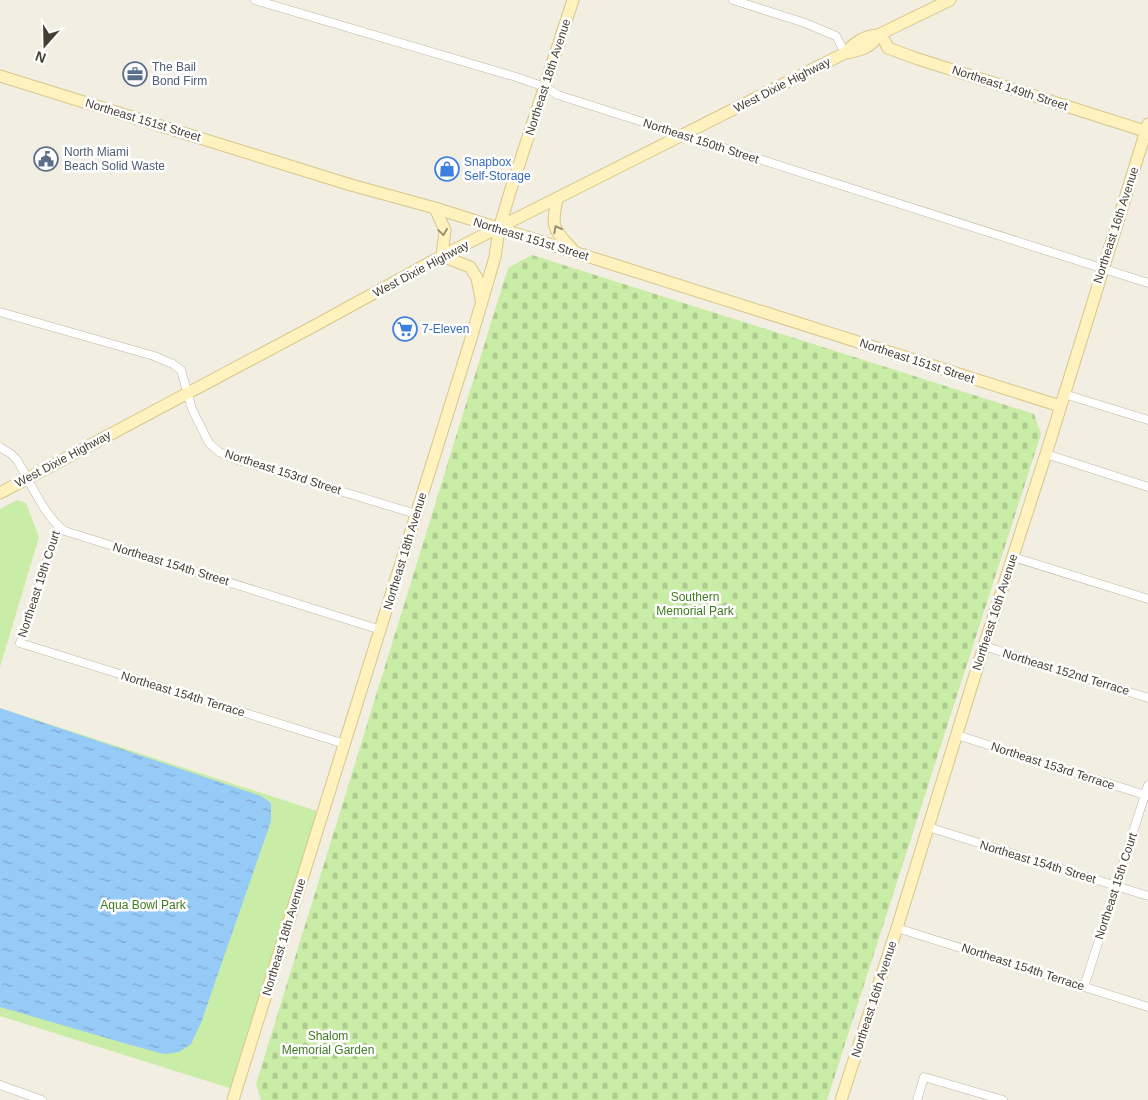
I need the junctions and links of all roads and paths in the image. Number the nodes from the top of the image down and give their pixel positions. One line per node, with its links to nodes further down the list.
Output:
1 (255, 0): 8 (street, Northeast 150th Street)
2 (573, 0): 8 (street, Northeast 18th Avenue)
3 (733, 0): 6 (street)
4 (950, 0): 5 (street, West Dixie Highway)
5 (879, 34): 6 (street, West Dixie Highway); 9 (street, Northeast 149th Street)
6 (846, 53): 10 (street, West Dixie Highway)
7 (0, 76): 12 (street, Northeast 151st Street)
8 (545, 87): 10 (street, Northeast 150th Street); 13 (street, Northeast 18th Avenue)
9 (1147, 129): 16 (street, Northeast 16th Avenue)
10 (684, 136): 11 (street, West Dixie Highway); 16 (street, Northeast 150th Street)
11 (557, 200): 13 (street, West Dixie Highway); 14 (street, one-way to 11)
12 (434, 208): 13 (street, Northeast 151st Street); 15 (street, one-way to 15)
13 (499, 229): 14 (street, Northeast 151st Street); 15 (street, West Dixie Highway); 18 (street, Northeast 18th Avenue)
14 (576, 253): 22 (street, Northeast 151st Street)
15 (442, 256): 18 (street); 20 (street, West Dixie Highway)
16 (1102, 268): 17 (street, Northeast 150th Street); 21 (street, Northeast 16th Avenue)
17 (1148, 283)
18 (482, 301): 29 (street, Northeast 18th Avenue)
19 (0, 312): 20 (street, Northeast 153rd Street)
20 (188, 393): 26 (street, West Dixie Highway); 29 (street, Northeast 153rd Street)
21 (1064, 394): 22 (street, Northeast 16th Avenue); 23 (street)
22 (1060, 406): 25 (street, Northeast 16th Avenue)
23 (1148, 420)
24 (0, 447): 26 (street)
25 (1046, 454): 27 (street); 31 (street, Northeast 16th Avenue)
26 (28, 477): 28 (street, West Dixie Highway); 30 (street)
27 (1148, 486)
28 (0, 493)
29 (416, 514): 33 (street, Northeast 18th Avenue)
30 (58, 526): 33 (street, Northeast 154th Street); 34 (street, Northeast 19th Court)
31 (1013, 557): 32 (street); 35 (street, Northeast 16th Avenue)
32 (1148, 599)
33 (381, 630): 38 (street, Northeast 18th Avenue)
34 (20, 643): 38 (street, Northeast 154th Terrace)
35 (984, 646): 36 (street, Northeast 152nd Terrace); 37 (street, Northeast 16th Avenue)
36 (1148, 698)
37 (957, 735): 40 (street, Northeast 153rd Terrace); 41 (street, Northeast 16th Avenue)
38 (345, 744): 49 (street, Northeast 18th Avenue)
39 (1148, 785): 40 (street, Northeast 15th Court)
40 (1146, 796): 42 (street, Northeast 15th Court)
41 (928, 827): 42 (street, Northeast 154th Street); 44 (street, Northeast 16th Avenue)
42 (1116, 886): 43 (street, Northeast 154th Street); 45 (street, Northeast 15th Court)
43 (1148, 896)
44 (897, 928): 45 (street, Northeast 154th Terrace); 50 (street, Northeast 16th Avenue)
45 (1084, 987): 46 (street, Northeast 154th Terrace)
46 (1148, 1007)
47 (0, 1086): 48 (street)
48 (42, 1100)
49 (233, 1100)
50 (841, 1100)
51 (917, 1100): 52 (street)
52 (1002, 1100)

